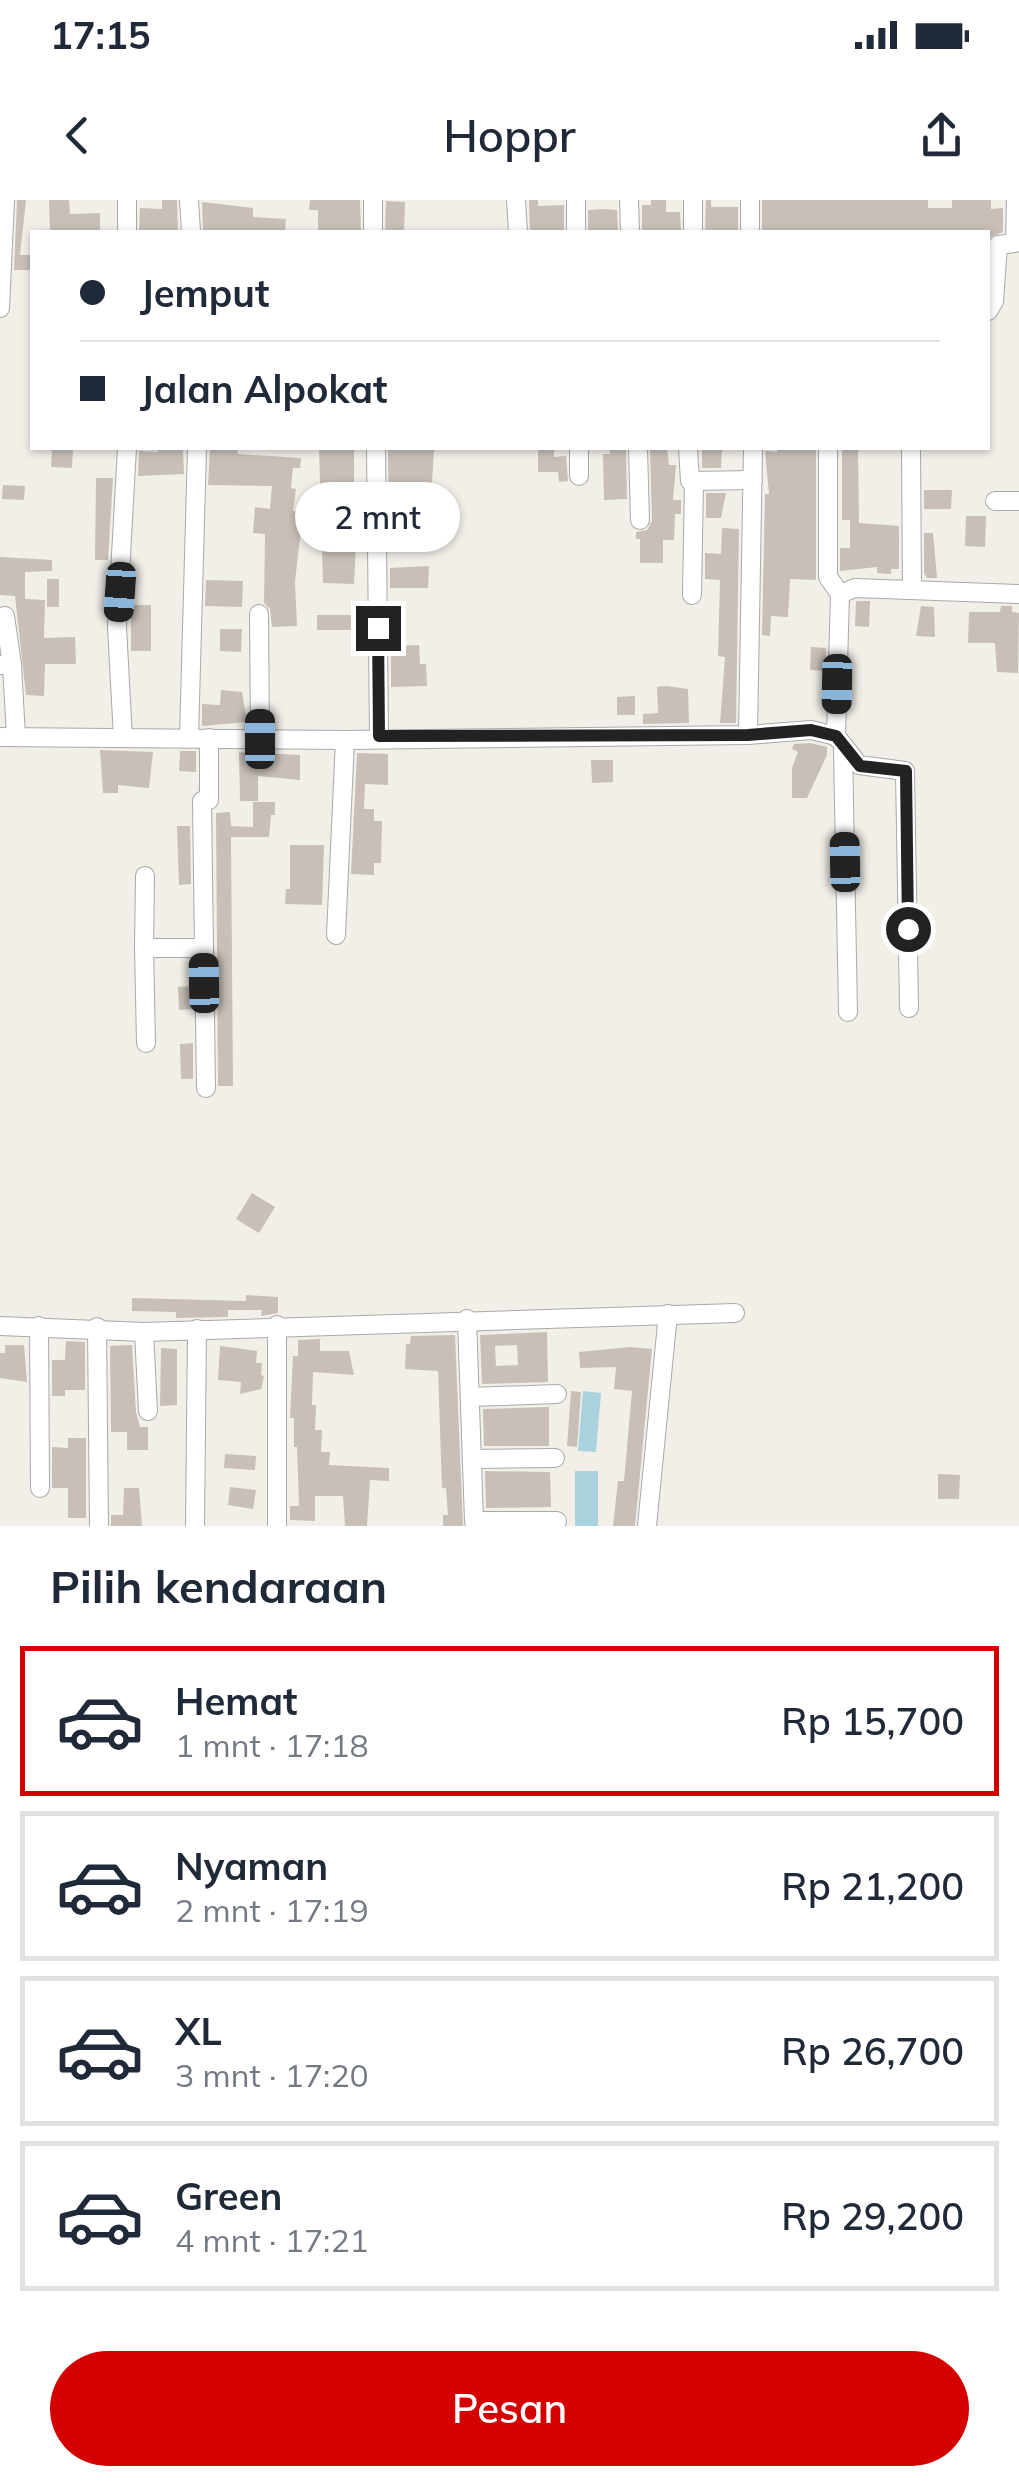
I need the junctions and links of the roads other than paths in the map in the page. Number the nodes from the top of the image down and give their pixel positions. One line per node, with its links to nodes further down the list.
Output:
1 (4, 200): 19 (street)
2 (127, 200): 11 (street)
3 (190, 200): 12 (street)
4 (373, 200): 13 (street)
5 (516, 200): 14 (street)
6 (576, 200): 15 (street)
7 (629, 200): 16 (street)
8 (693, 200): 17 (street)
9 (750, 200): 18 (street)
10 (1016, 200): 20 (street)
11 (127, 230)
12 (191, 230)
13 (374, 230)
14 (518, 230)
15 (576, 230)
16 (630, 230)
17 (693, 230)
18 (750, 230)
19 (0, 308)
20 (990, 308)
21 (126, 450): 46 (street)
22 (197, 450): 47 (street)
23 (376, 450): 44 (street)
24 (579, 450): 30 (street)
25 (638, 450): 35 (street)
26 (688, 450): 31 (street)
27 (753, 450): 32 (street)
28 (828, 450): 37 (street)
29 (911, 450): 36 (street)
30 (580, 476)
31 (694, 480): 32 (street); 39 (street)
32 (753, 480): 43 (street)
33 (995, 501): 34 (street)
34 (1019, 501)
35 (640, 520)
36 (912, 590): 37 (street); 38 (street)
37 (840, 594): 51 (street)
38 (1019, 594)
39 (692, 595)
40 (259, 614): 49 (street)
41 (5, 616): 42 (street)
42 (6, 665): 45 (street)
43 (748, 735): 44 (street); 51 (street)
44 (379, 736): 50 (street)
45 (8, 737): 46 (street)
46 (122, 738): 47 (street)
47 (188, 738): 48 (street)
48 (209, 738): 49 (street); 55 (street)
49 (260, 739): 50 (street)
50 (344, 740): 53 (street)
51 (840, 743): 56 (street); 57 (street)
52 (145, 876): 54 (street)
53 (336, 934)
54 (144, 948): 55 (street); 58 (street)
55 (204, 948): 59 (street)
56 (909, 1008)
57 (848, 1012)
58 (146, 1043)
59 (206, 1088)
60 (735, 1313): 61 (street)
61 (668, 1314): 62 (street); 80 (street)
62 (467, 1319): 63 (street); 70 (street)
63 (277, 1324): 67 (street); 79 (street)
64 (0, 1326): 65 (street)
65 (39, 1326): 66 (street); 74 (street)
66 (98, 1327): 68 (street); 77 (street)
67 (196, 1329): 68 (street); 78 (street)
68 (144, 1332): 71 (street)
69 (557, 1394): 70 (street)
70 (470, 1397): 73 (street)
71 (148, 1411)
72 (555, 1458): 73 (street)
73 (472, 1459): 76 (street)
74 (40, 1488)
75 (556, 1521): 76 (street)
76 (474, 1523)
77 (99, 1526)
78 (195, 1526)
79 (277, 1526)
80 (647, 1526)

